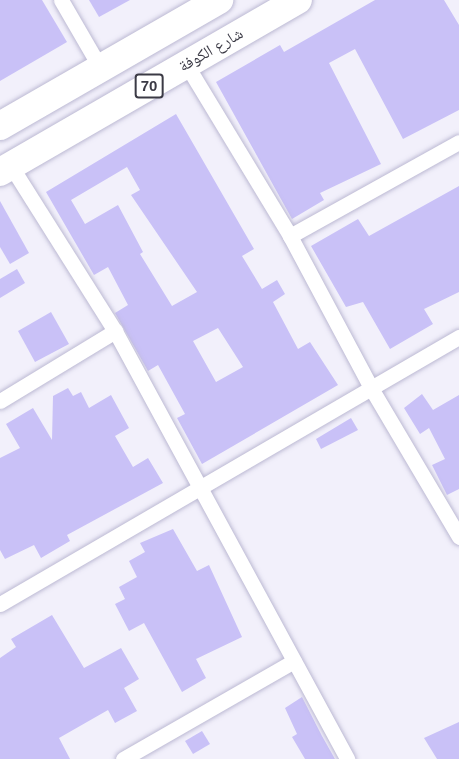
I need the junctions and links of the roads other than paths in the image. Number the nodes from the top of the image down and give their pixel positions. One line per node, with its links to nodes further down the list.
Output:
1 (61, 0): 5 (street)
2 (219, 0): 5 (highway, 70)
3 (298, 0): 4 (highway, شارع الكوفة / 70)
4 (186, 64): 8 (highway, شارع الكوفة / 70); 9 (street)
5 (101, 69): 6 (highway, 70)
6 (0, 126)
7 (459, 142): 9 (street)
8 (5, 170): 10 (street)
9 (290, 236): 12 (street)
10 (115, 331): 13 (street); 14 (street)
11 (459, 337): 12 (street)
12 (371, 388): 14 (street); 15 (street)
13 (0, 401)
14 (198, 485): 16 (street); 17 (street)
15 (459, 537)
16 (0, 604)
17 (294, 661): 18 (street); 19 (street)
18 (123, 759)
19 (347, 759)

